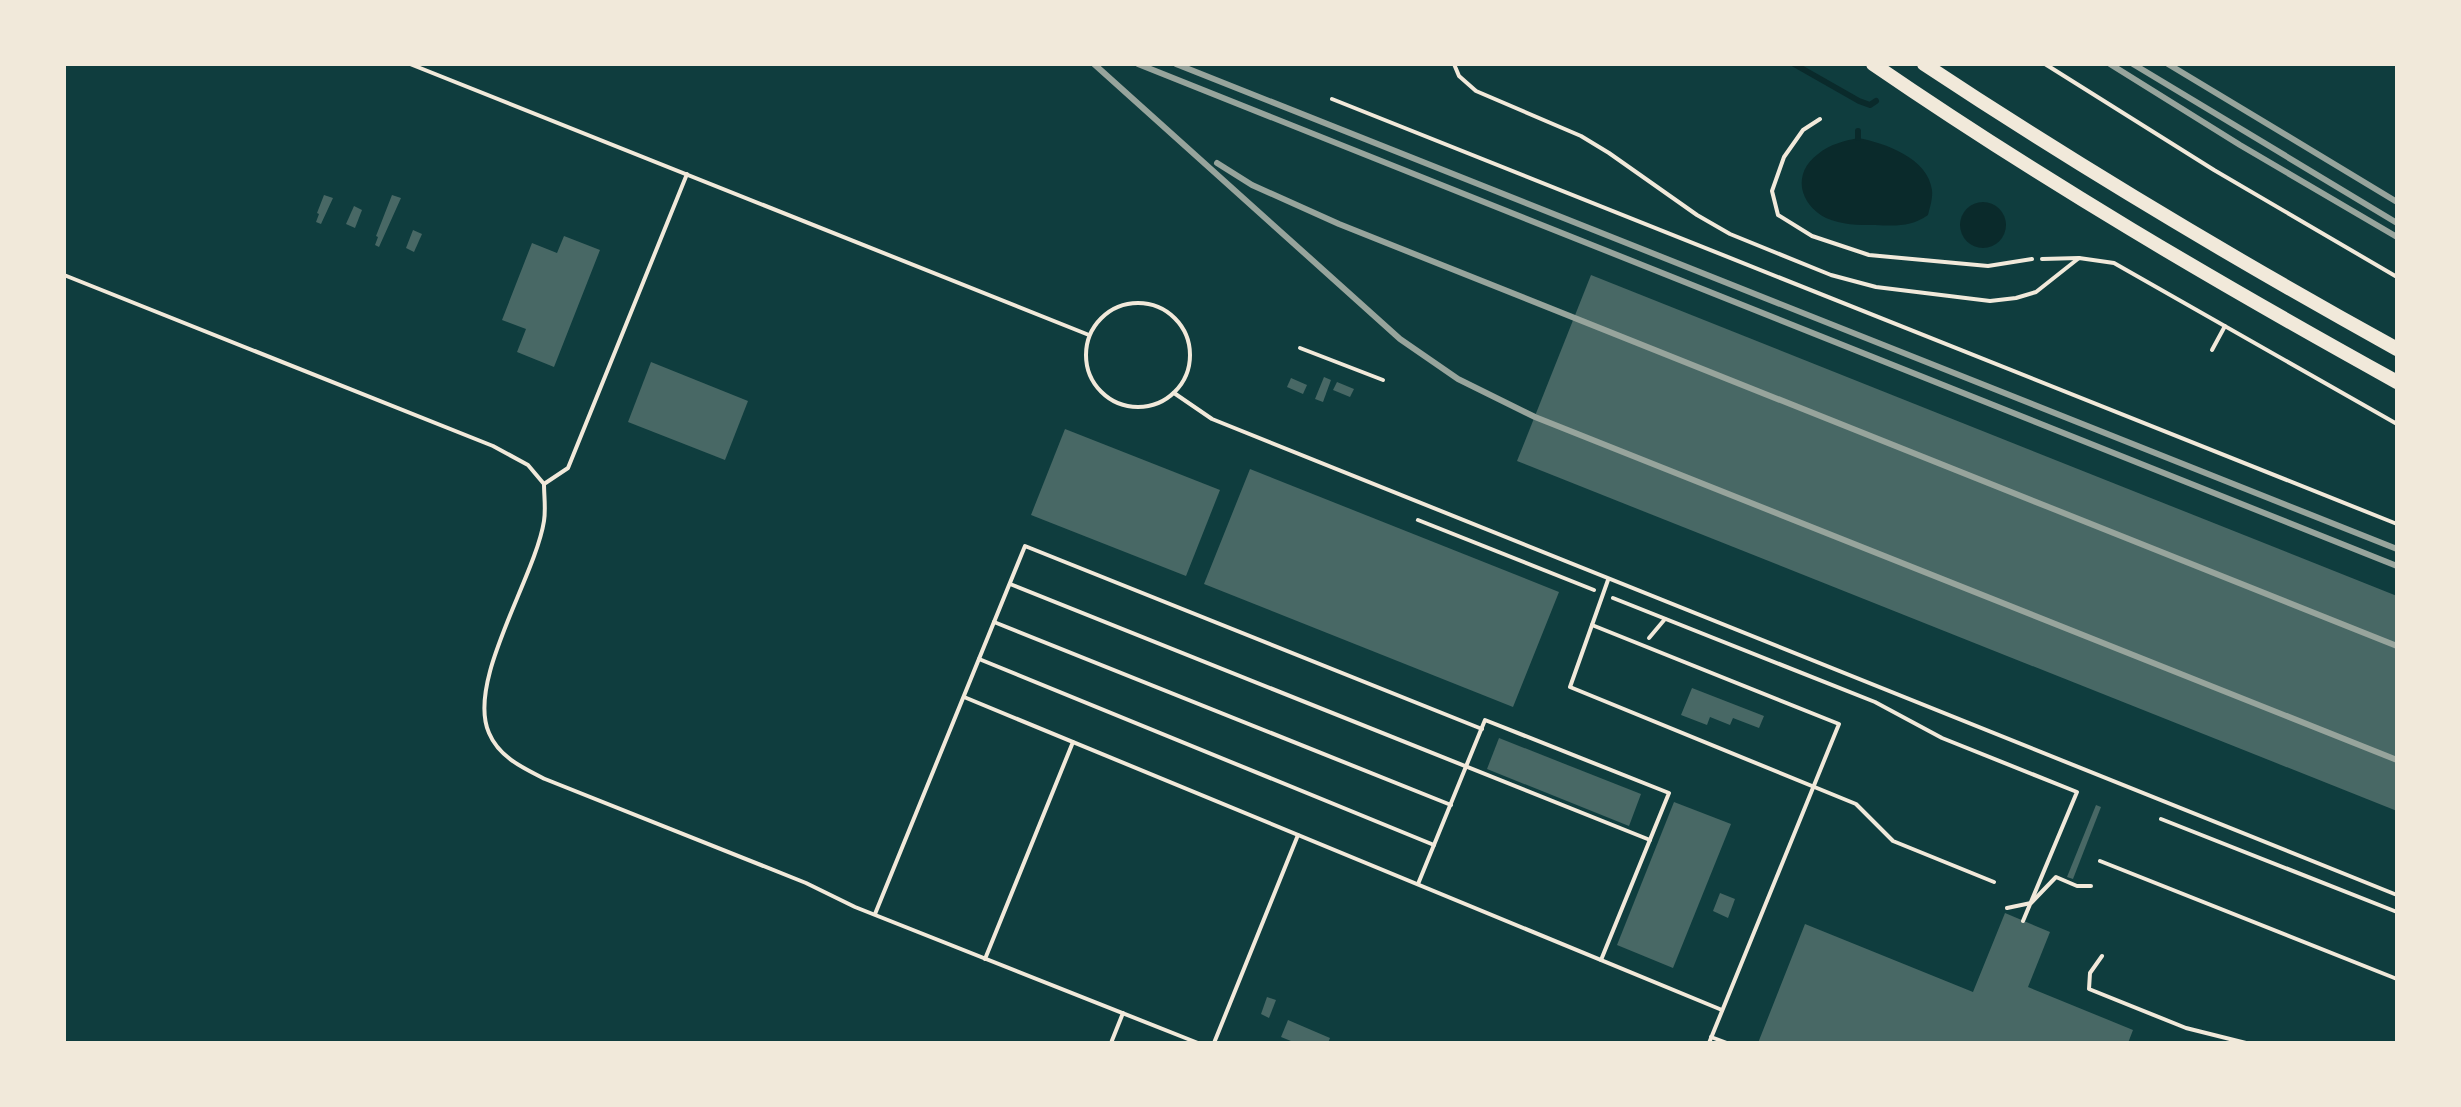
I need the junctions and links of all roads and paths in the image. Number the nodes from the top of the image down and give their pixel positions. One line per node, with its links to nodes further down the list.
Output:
1 (410, 64): 8 (lane)
2 (1454, 64): 9 (path)
3 (1873, 64): 19 (main road)
4 (1924, 64): 16 (main road)
5 (2045, 64): 12 (path)
6 (1332, 99): 24 (lane)
7 (1820, 119): 10 (lane)
8 (687, 174): 14 (lane); 22 (lane)
9 (2079, 258): 10 (path); 13 (path)
10 (2032, 259)
11 (64, 275): 22 (lane)
12 (2397, 277)
13 (2225, 326): 17 (path); 21 (path)
14 (1089, 335): 20 (lane); 20 (lane)
15 (1300, 348): 18 (lane)
16 (2397, 349)
17 (2212, 350)
18 (1383, 380)
19 (2397, 382)
20 (1174, 393): 25 (lane)
21 (2397, 424)
22 (544, 484): 51 (lane)
23 (1418, 520): 27 (path)
24 (2397, 524)
25 (1608, 580): 27 (lane); 47 (lane)
26 (1010, 584): 29 (lane); 34 (lane); 36 (lane)
27 (1603, 594): 28 (path); 30 (lane)
28 (1665, 619): 31 (path); 48 (path)
29 (994, 622): 32 (lane); 38 (lane)
30 (1592, 625): 31 (lane); 37 (lane)
31 (1643, 645): 37 (lane)
32 (979, 659): 33 (lane); 42 (lane)
33 (964, 697): 35 (lane); 51 (lane)
34 (1482, 729): 36 (lane); 41 (lane)
35 (1073, 742): 40 (lane); 54 (lane)
36 (1467, 766): 38 (lane); 41 (lane)
37 (1813, 787): 44 (lane); 57 (lane)
38 (1451, 805): 42 (lane)
39 (2161, 819): 50 (path)
40 (1298, 835): 45 (lane); 62 (lane)
41 (1650, 840): 55 (lane)
42 (1434, 845): 45 (lane)
43 (2100, 861): 56 (path)
44 (1994, 882)
45 (1418, 884): 55 (lane)
46 (2091, 886): 48 (path)
47 (2397, 895)
48 (2031, 903): 49 (path); 52 (path)
49 (2007, 908)
50 (2397, 912)
51 (875, 914): 54 (lane)
52 (2023, 921)
53 (2102, 956): 65 (lane)
54 (985, 959): 58 (lane)
55 (1601, 960): 57 (lane)
56 (2397, 979)
57 (1722, 1010): 59 (lane)
58 (1123, 1013): 60 (lane); 61 (lane)
59 (1711, 1037): 63 (lane); 64 (lane)
60 (1111, 1043)
61 (1198, 1043)
62 (1214, 1043)
63 (1709, 1043)
64 (1727, 1043)
65 (2246, 1043)

